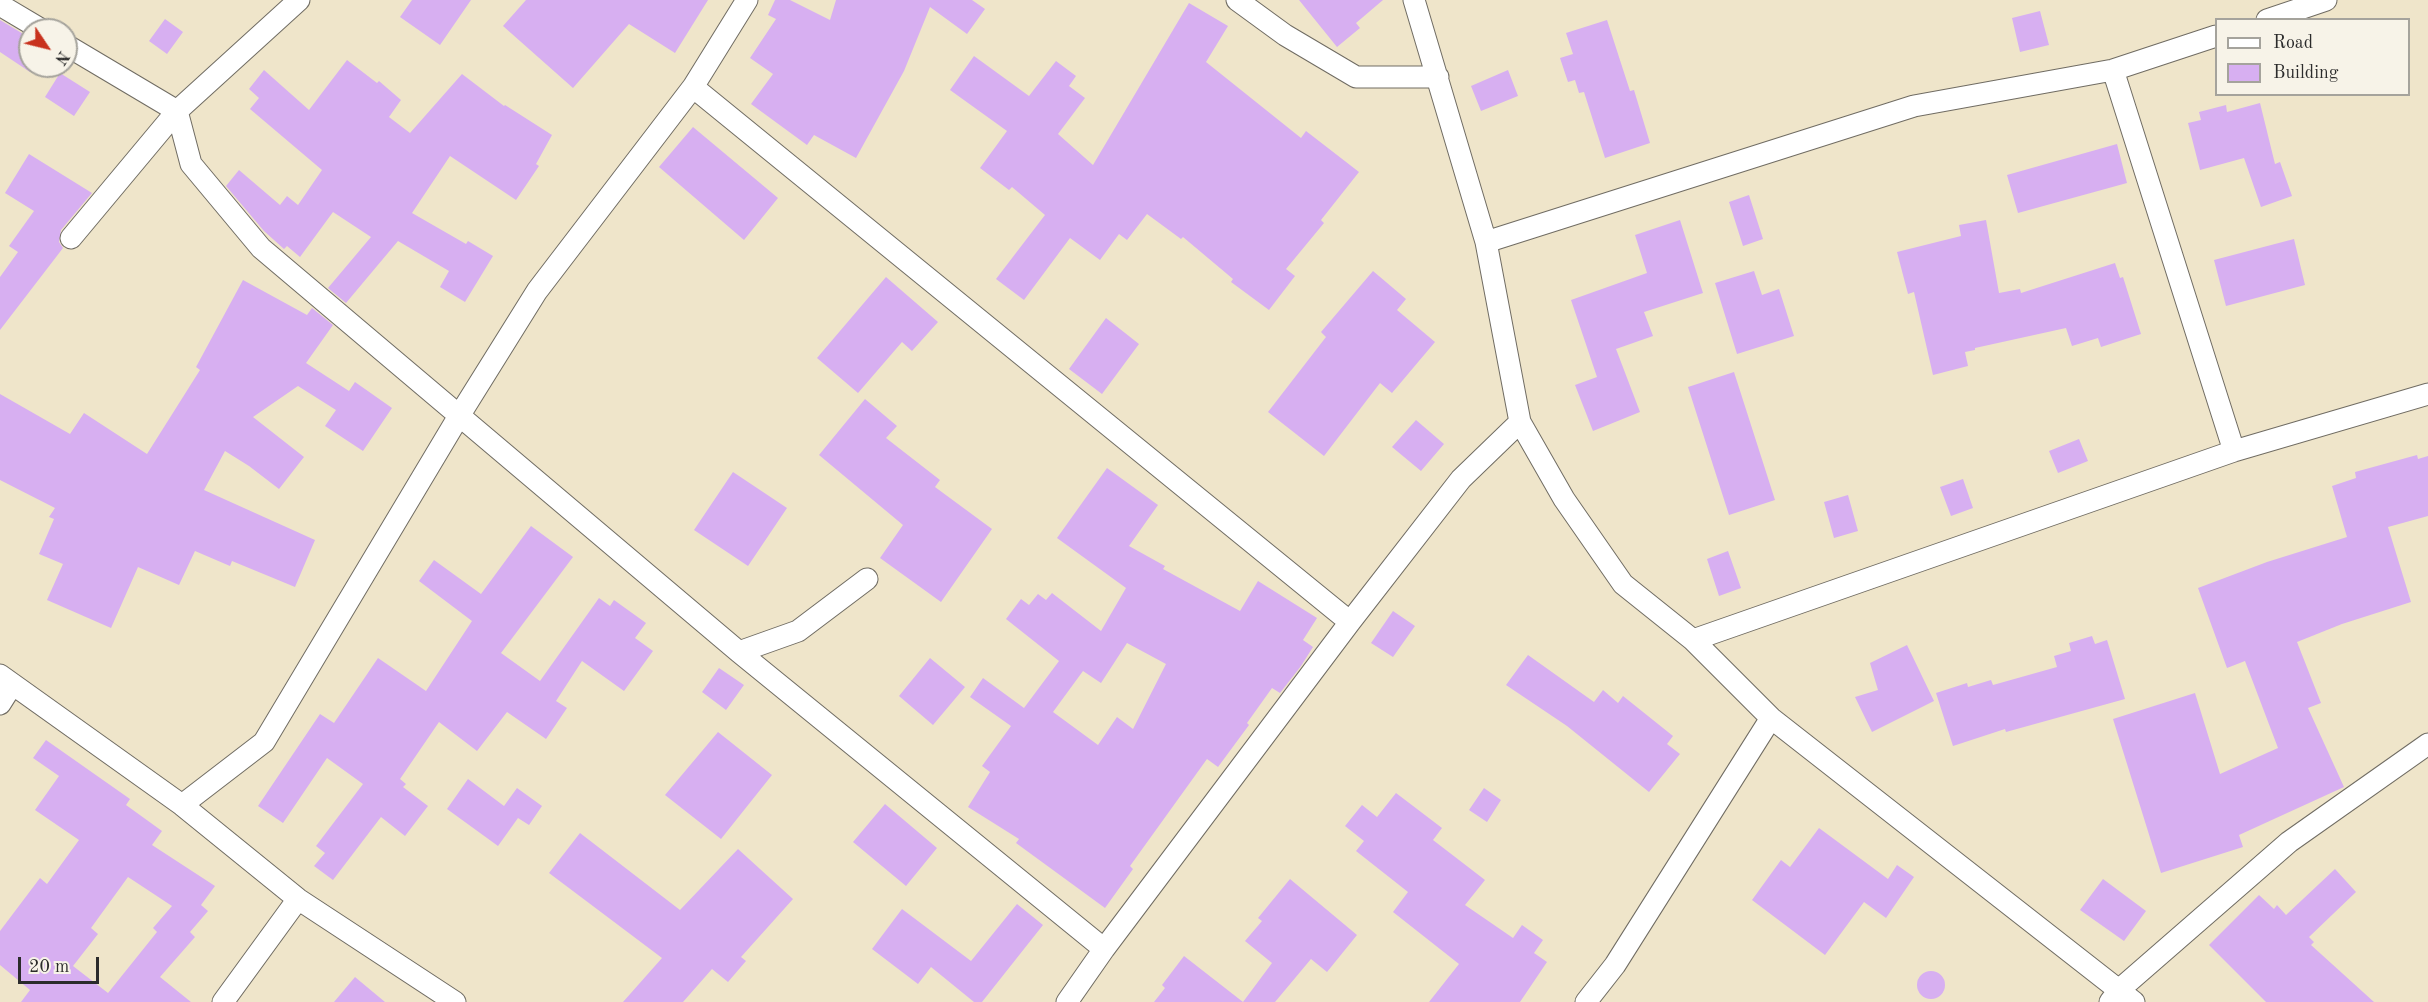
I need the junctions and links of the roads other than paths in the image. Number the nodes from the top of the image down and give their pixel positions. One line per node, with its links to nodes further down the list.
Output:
1 (299, 0): 14 (street)
2 (747, 0): 13 (street)
3 (1237, 0): 12 (street)
4 (1414, 0): 12 (street)
5 (2326, 0): 8 (street)
6 (0, 5): 7 (street)
7 (22, 18)
8 (2273, 18)
9 (2215, 37): 11 (street)
10 (78, 52): 14 (street)
11 (2113, 70): 16 (street); 20 (street)
12 (1438, 78): 16 (street)
13 (693, 87): 18 (street); 22 (street)
14 (177, 111): 15 (street); 18 (street)
15 (71, 238)
16 (1486, 243): 19 (street)
17 (2428, 394): 20 (street)
18 (459, 416): 24 (street); 29 (street)
19 (1520, 422): 22 (street); 23 (street)
20 (2234, 451): 23 (street)
21 (867, 579): 24 (street)
22 (1350, 622): 31 (street)
23 (1693, 640): 27 (street)
24 (739, 652): 31 (street)
25 (6, 680): 26 (street); 29 (street)
26 (0, 704)
27 (1771, 718): 32 (street); 36 (street)
28 (2428, 744): 32 (street)
29 (182, 805): 30 (street)
30 (298, 899): 33 (street); 34 (street)
31 (1104, 949): 35 (street)
32 (2121, 998)
33 (223, 1002)
34 (455, 1002)
35 (1067, 1002)
36 (1586, 1002)

